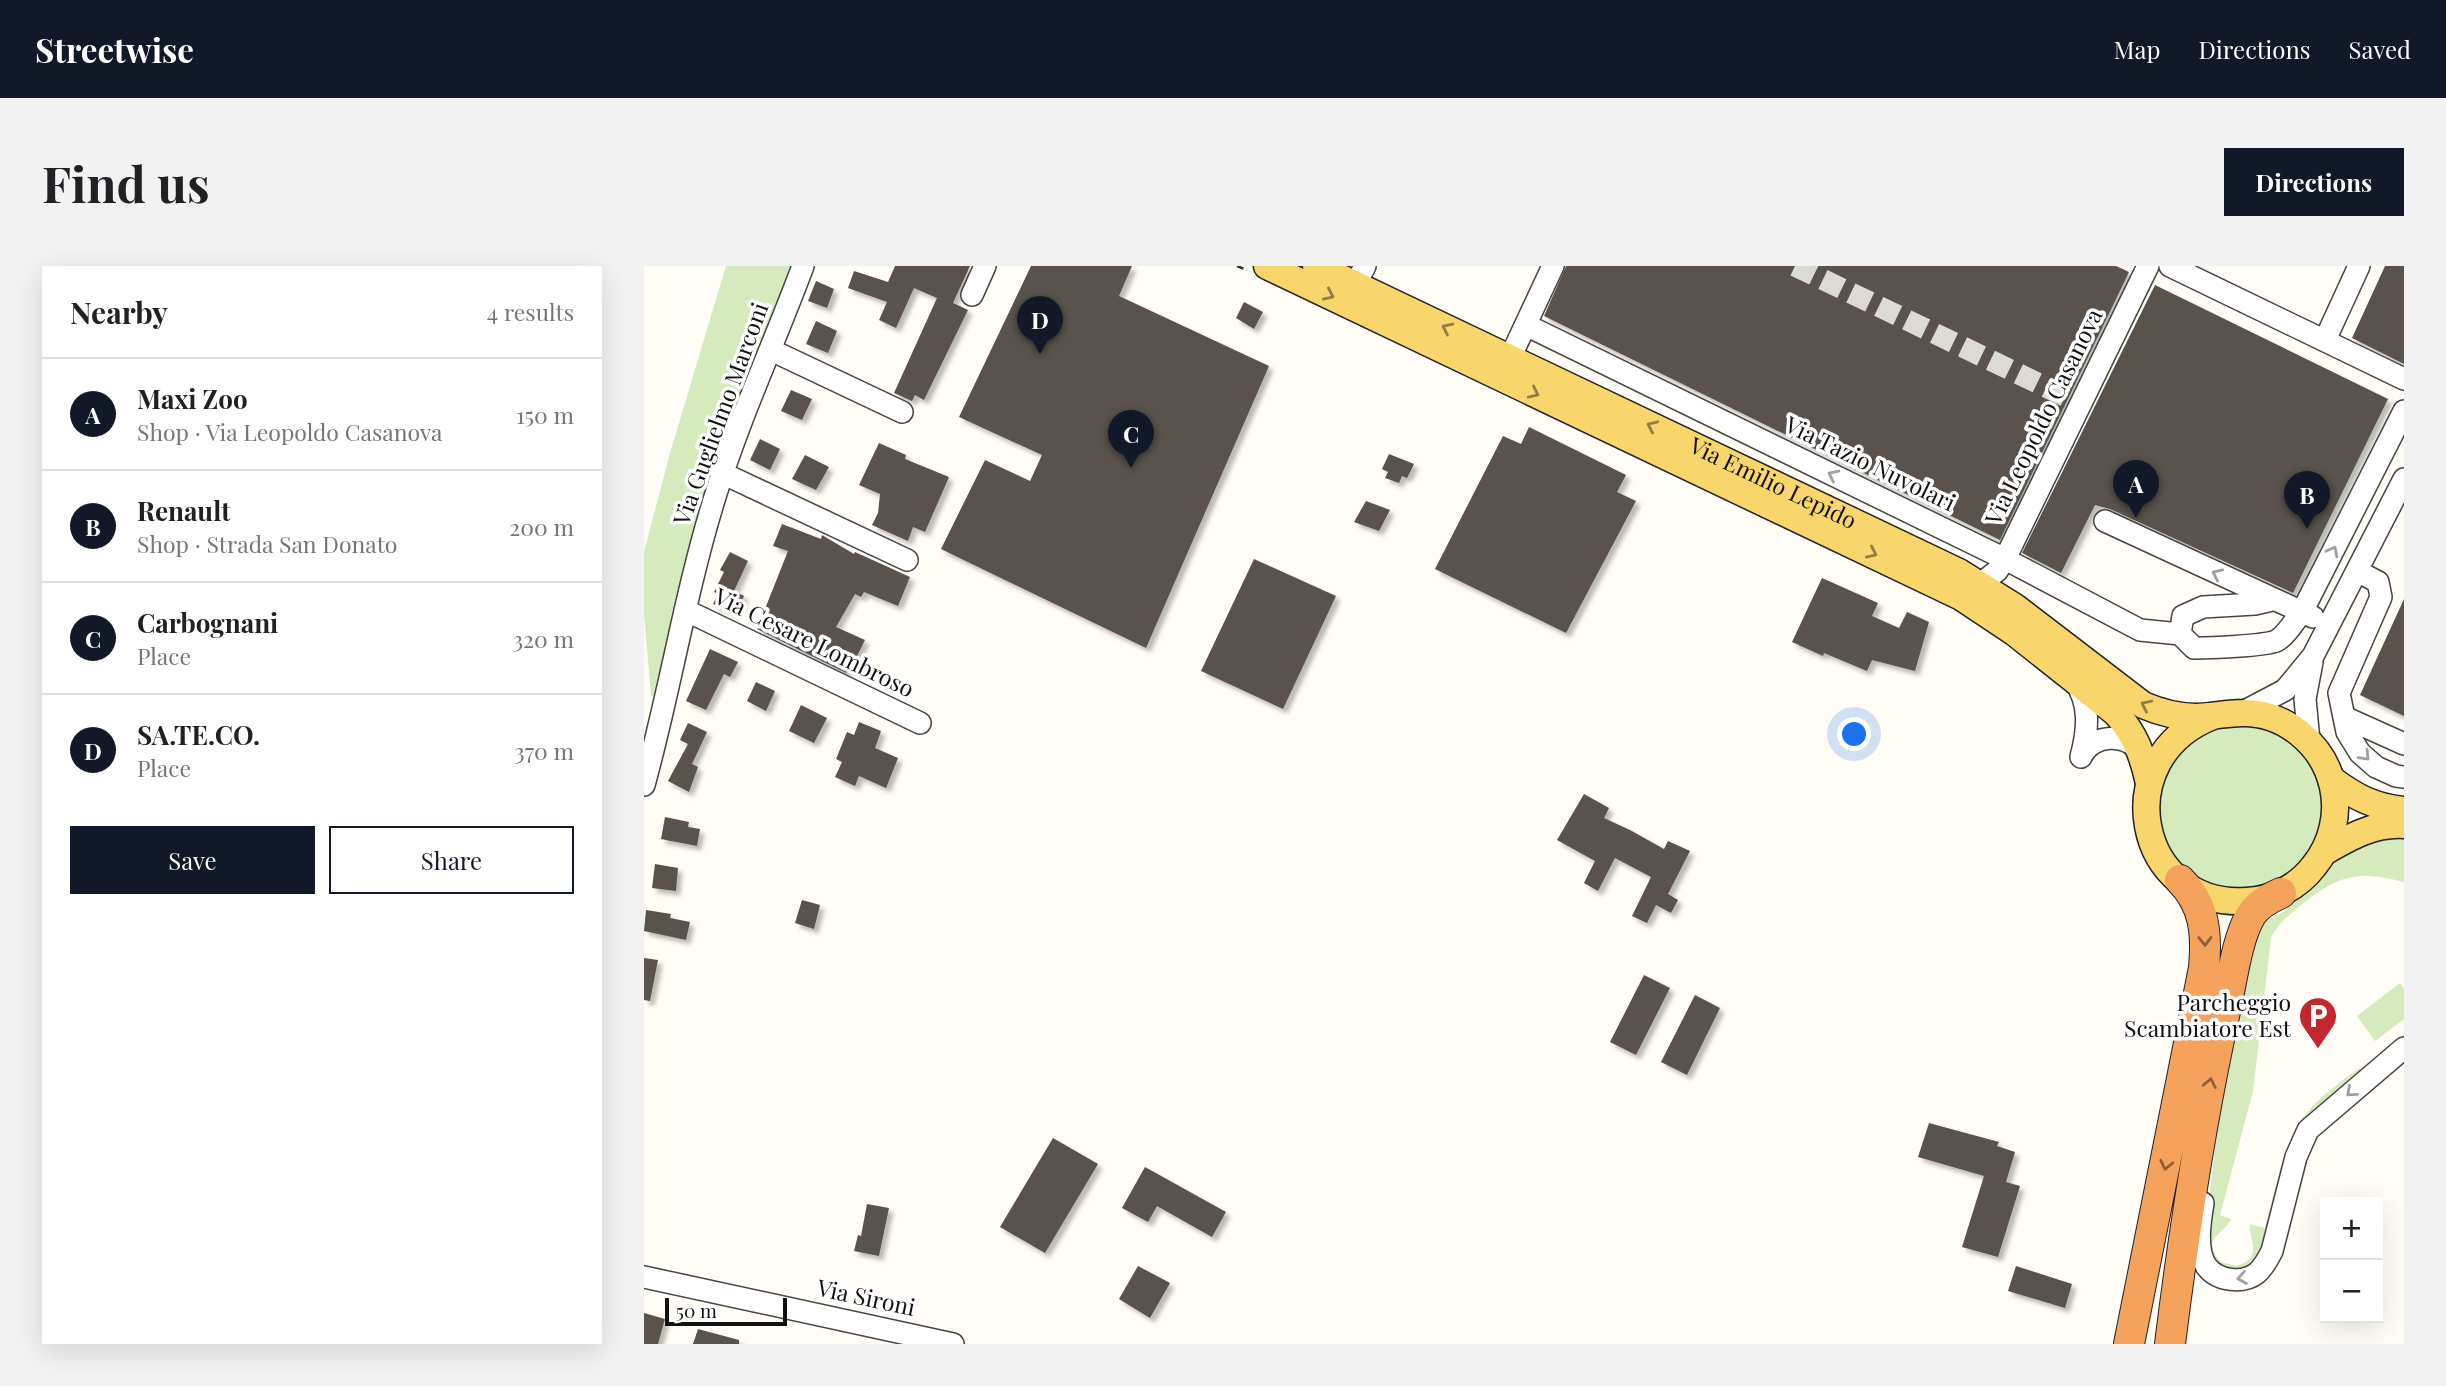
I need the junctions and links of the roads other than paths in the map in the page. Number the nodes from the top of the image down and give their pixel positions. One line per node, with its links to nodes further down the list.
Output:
1 (803, 266): 13 (street, Via Guglielmo Marconi)
2 (985, 266): 10 (street)
3 (1267, 266): 32 (main road, Via Emilio Lepido, one-way to 32)
4 (1316, 266): 9 (main road, Via Emilio Lepido)
5 (1553, 266): 11 (street)
6 (2148, 266): 23 (street, Via Leopoldo Casanova)
7 (2170, 266): 12 (street)
8 (2358, 266): 12 (street)
9 (1360, 275): 14 (main road, Via Emilio Lepido, one-way to 9)
10 (972, 295)
11 (1525, 325): 14 (street); 23 (street, Via Tazio Nuvolari, one-way to 11)
12 (2325, 340): 15 (street)
13 (771, 350): 17 (street); 18 (street, Via Guglielmo Marconi)
14 (1510, 358): 25 (main road, Via Emilio Lepido, one-way to 14)
15 (2404, 379)
16 (2404, 411): 28 (street, one-way to 16)
17 (902, 412)
18 (722, 473): 22 (street); 27 (street, Via Guglielmo Marconi)
19 (2404, 479): 20 (street)
20 (2396, 516): 24 (street)
21 (2105, 521): 26 (street, one-way to 21)
22 (908, 559)
23 (2005, 559): 25 (street, Via Leopoldo Casanova); 30 (street, Via Tazio Nuvolari)
24 (2357, 571): 29 (street); 35 (street)
25 (1980, 584): 34 (main road, Via Emilio Lepido, one-way to 25)
26 (2272, 600): 28 (street); 30 (street)
27 (685, 610): 36 (street, Via Cesare Lombroso); 40 (street, Via Guglielmo Marconi)
28 (2302, 612): 29 (street); 30 (street, Via Tazio Nuvolari)
29 (2330, 625): 31 (street)
30 (2180, 634)
31 (2313, 656): 33 (street); 37 (street)
32 (2064, 672): 39 (main road, Via Emilio Lepido); 39 (street, Via Emilio Lepido)
33 (2243, 712): 34 (main road); 37 (main road)
34 (2213, 716): 43 (main road)
35 (2344, 717): 38 (street); 41 (street, one-way to 41)
36 (920, 723)
37 (2309, 741): 42 (main road)
38 (2404, 744)
39 (2142, 756): 43 (main road, Via Emilio Lepido)
40 (647, 759): 44 (street, Via Guglielmo Marconi)
41 (2404, 777)
42 (2331, 779): 45 (main road); 47 (main road)
43 (2149, 783): 48 (main road)
44 (644, 785)
45 (2404, 810)
46 (2404, 825): 47 (main road)
47 (2324, 852): 49 (main road)
48 (2180, 880): 49 (main road); 54 (highway, one-way to 54)
49 (2281, 893): 51 (highway, one-way to 49)
50 (2404, 1048): 51 (street, one-way to 51)
51 (2203, 1120): 55 (highway)
52 (644, 1277): 53 (street, Via Sironi)
53 (953, 1344)
54 (2129, 1344)
55 (2170, 1344)

